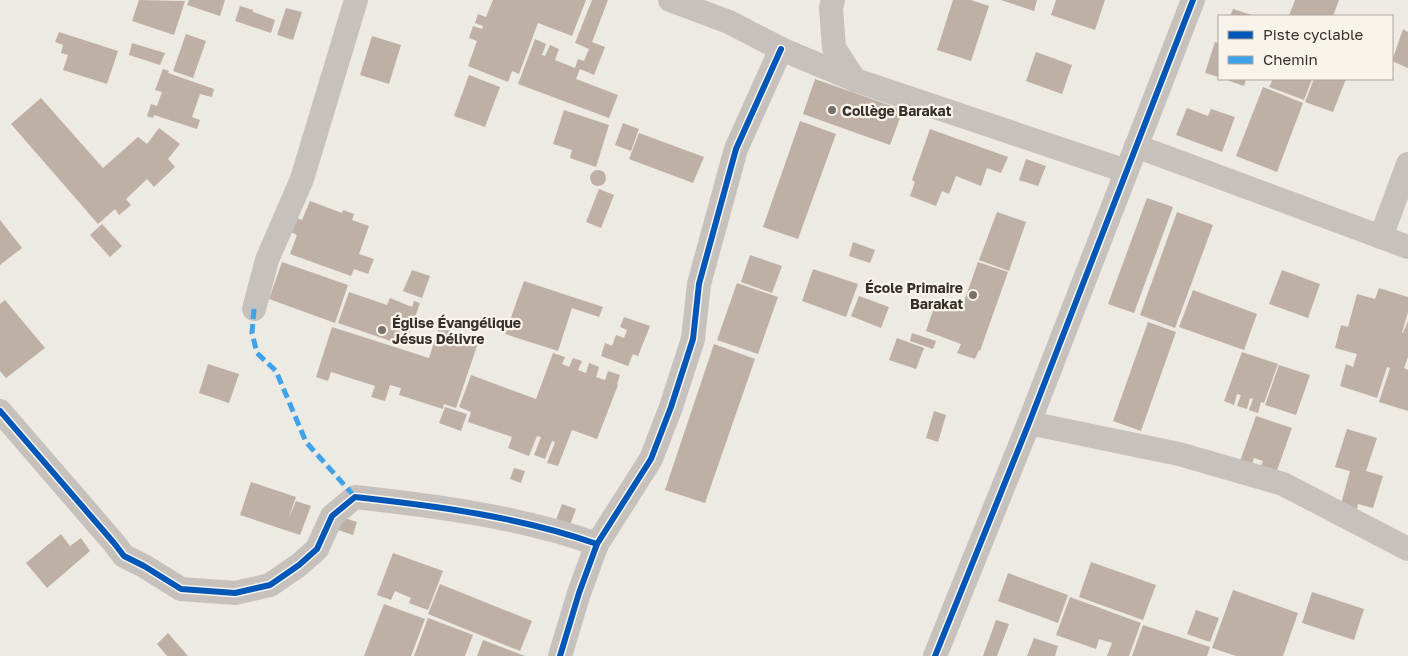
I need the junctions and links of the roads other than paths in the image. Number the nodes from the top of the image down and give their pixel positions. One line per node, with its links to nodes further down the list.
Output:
1 (356, 0): 12 (street)
2 (670, 0): 5 (street)
3 (833, 0): 6 (street)
4 (1193, 0): 7 (street)
5 (781, 49): 6 (street); 15 (street)
6 (855, 80): 9 (street)
7 (1136, 146): 9 (street); 10 (street)
8 (1408, 164): 10 (street)
9 (1126, 171): 14 (street)
10 (1381, 237): 11 (street)
11 (1408, 247)
12 (254, 309)
13 (0, 411): 15 (street)
14 (1029, 424): 16 (street); 18 (street)
15 (597, 544): 17 (street)
16 (1408, 549)
17 (560, 656)
18 (935, 656)

